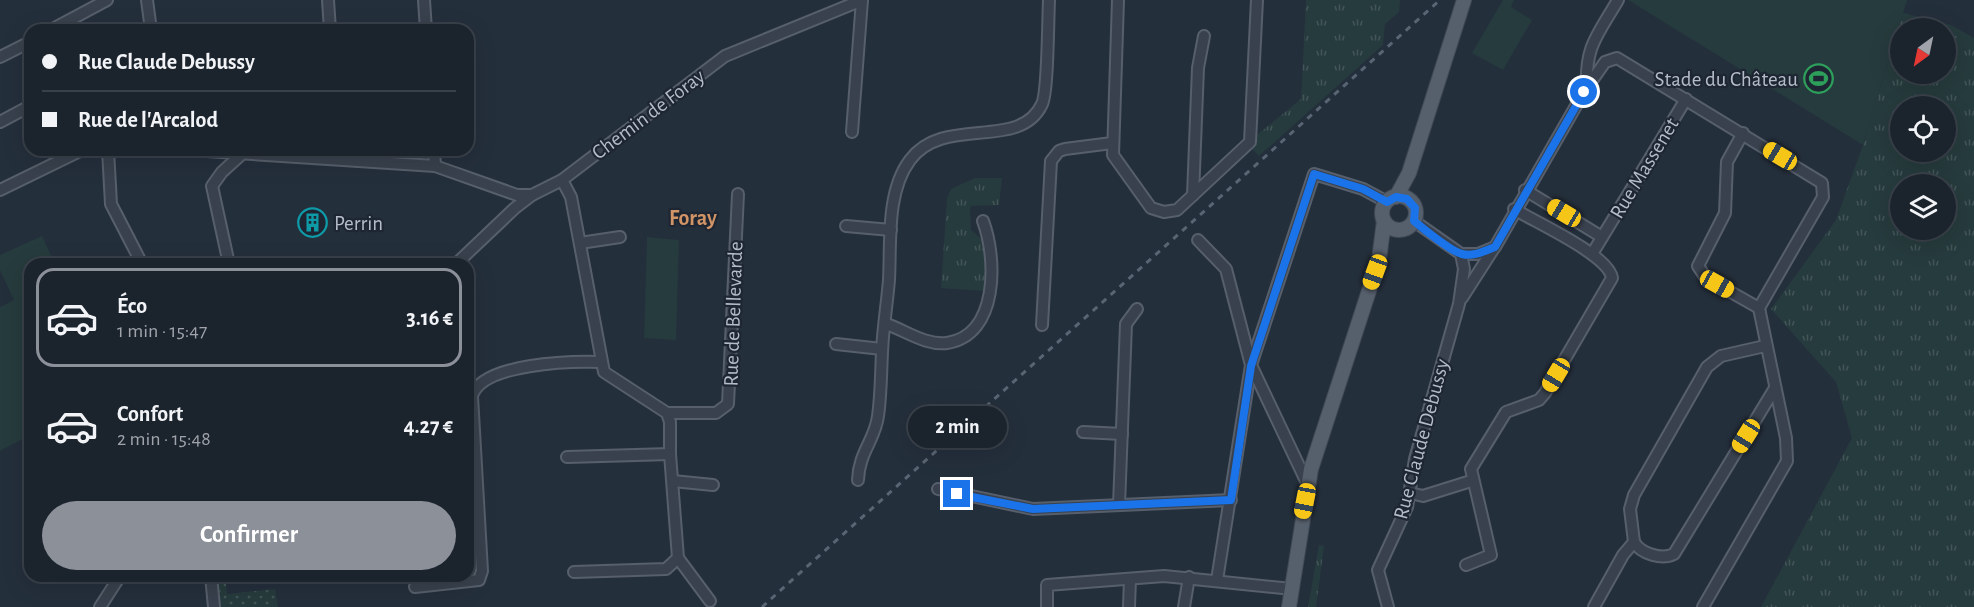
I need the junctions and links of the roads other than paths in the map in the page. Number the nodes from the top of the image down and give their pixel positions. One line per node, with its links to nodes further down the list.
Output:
1 (107, 0): 11 (street)
2 (147, 0): 12 (street)
3 (328, 0): 13 (street)
4 (424, 0): 14 (street)
5 (862, 0): 22 (street); 31 (street, Chemin de Foray)
6 (1049, 0): 43 (street)
7 (1118, 0): 24 (street)
8 (1257, 0): 36 (street)
9 (1464, 0): 37 (main road)
10 (1618, 0): 18 (street)
11 (62, 24)
12 (150, 24)
13 (330, 24)
14 (426, 24)
15 (1204, 36): 36 (street)
16 (24, 45): 17 (street)
17 (0, 57)
18 (1587, 88): 19 (street, Rue Claude Debussy); 33 (street, Rue Claude Debussy)
19 (1686, 99): 23 (street); 46 (street, Rue Massenet)
20 (24, 109): 21 (street)
21 (0, 123)
22 (852, 132)
23 (1743, 133): 57 (street); 57 (street)
24 (1112, 143): 36 (street); 60 (street)
25 (70, 156): 32 (street)
26 (108, 156): 52 (street)
27 (240, 156): 53 (street)
28 (352, 156): 30 (street)
29 (434, 156): 30 (street)
30 (435, 166): 35 (street)
31 (562, 180): 35 (street, Chemin de Foray); 48 (street)
32 (0, 190)
33 (1525, 190): 38 (street, Rue Claude Debussy); 46 (street, Rue Massenet)
34 (738, 194): 68 (street, Rue de Bellevarde)
35 (532, 195): 54 (street, Chemin de Foray)
36 (1193, 195)
37 (1396, 199): 39 (main road); 40 (main road); 65 (street)
38 (1514, 209): 49 (street, Rue Claude Debussy); 51 (street)
39 (1384, 221): 44 (main road); 55 (main road)
40 (1414, 221): 44 (main road); 50 (street)
41 (983, 222): 59 (street)
42 (846, 226): 43 (street)
43 (891, 230): 59 (street)
44 (1399, 231): 55 (main road)
45 (620, 237): 48 (street)
46 (1602, 237): 51 (street, Rue Massenet)
47 (1198, 240): 65 (street)
48 (580, 243): 64 (street)
49 (1495, 247): 50 (street); 56 (street, Rue Claude Debussy)
50 (1461, 254): 56 (street, Rue Claude Debussy)
51 (1592, 254): 75 (street)
52 (139, 258)
53 (229, 258)
54 (463, 258)
55 (1379, 260): 77 (main road)
56 (1459, 304): 80 (street, Rue Claude Debussy)
57 (1759, 308): 62 (street)
58 (1137, 309): 70 (street)
59 (886, 324): 63 (street)
60 (1042, 325)
61 (836, 344): 63 (street)
62 (1766, 346): 66 (street); 83 (street)
63 (882, 349): 73 (street)
64 (601, 362): 67 (street); 68 (street)
65 (1251, 366): 77 (street); 81 (street)
66 (1775, 388): 83 (street); 105 (street)
67 (474, 392)
68 (667, 413): 71 (street)
69 (1083, 432): 70 (street)
70 (1122, 434): 82 (street)
71 (670, 454): 72 (street); 74 (street)
72 (567, 457)
73 (858, 480)
74 (673, 481): 76 (street); 84 (street)
75 (1471, 481): 80 (street); 85 (street)
76 (713, 485)
77 (1308, 485): 95 (main road)
78 (938, 489): 82 (street)
79 (474, 490): 89 (street)
80 (1410, 493): 103 (street, Rue Claude Debussy)
81 (1231, 500): 82 (street); 90 (street)
82 (1119, 505)
83 (1634, 542): 104 (street)
84 (678, 558): 86 (street); 96 (street)
85 (1466, 565)
86 (574, 572)
87 (1189, 577): 88 (street); 90 (street); 101 (street)
88 (1130, 579): 99 (street); 100 (street)
89 (474, 580)
90 (1217, 580): 95 (street)
91 (116, 582): 97 (street)
92 (212, 582): 98 (street)
93 (460, 582): 94 (street)
94 (415, 587)
95 (1292, 589): 102 (main road)
96 (711, 601)
97 (100, 607)
98 (214, 607)
99 (1047, 607)
100 (1129, 607)
101 (1184, 607)
102 (1289, 607)
103 (1388, 607)
104 (1594, 607)
105 (1703, 607)

